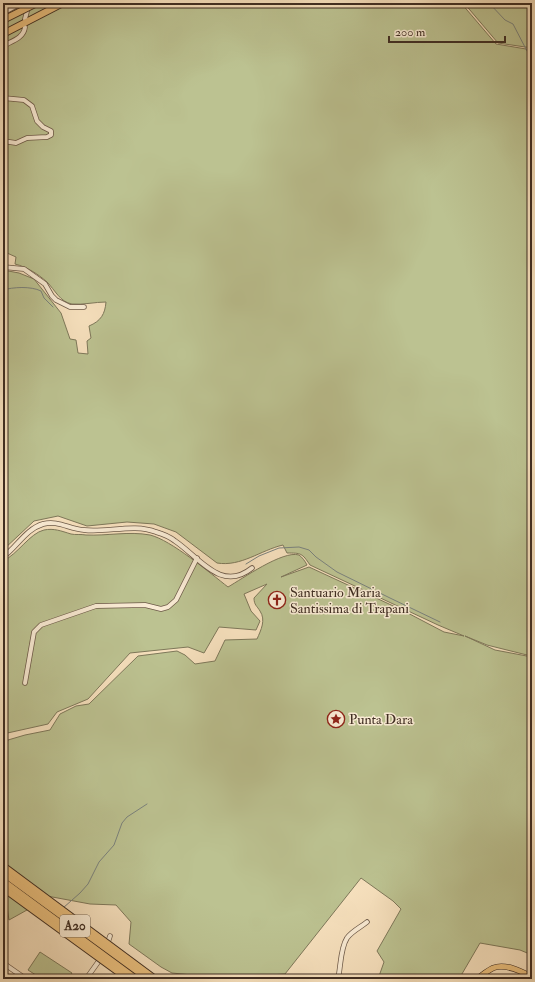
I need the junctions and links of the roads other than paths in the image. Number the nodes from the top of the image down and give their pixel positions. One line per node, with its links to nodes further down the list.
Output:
1 (21, 3): 5 (street)
2 (29, 3): 6 (street)
3 (37, 3): 7 (highway, bridge)
4 (63, 3): 9 (highway)
5 (3, 13)
6 (25, 19)
7 (3, 20)
8 (25, 27): 10 (street)
9 (5, 33)
10 (3, 46)
11 (3, 98): 12 (street)
12 (3, 141)
13 (532, 183): 14 (main road)
14 (532, 192)
15 (3, 267): 16 (street)
16 (84, 307)
17 (3, 555): 18 (street)
18 (197, 558): 19 (street); 20 (street)
19 (252, 568)
20 (25, 683)
21 (3, 866): 34 (highway, bridge)
22 (3, 873): 33 (highway, A20, bridge)
23 (3, 881): 32 (highway, A20, bridge)
24 (3, 888): 31 (highway, bridge)
25 (367, 922): 35 (street)
26 (110, 936): 30 (street)
27 (3, 963): 29 (street)
28 (532, 977): 36 (main road)
29 (26, 979)
30 (86, 979)
31 (128, 979)
32 (136, 979)
33 (148, 979)
34 (155, 979)
35 (338, 979)
36 (477, 979)

